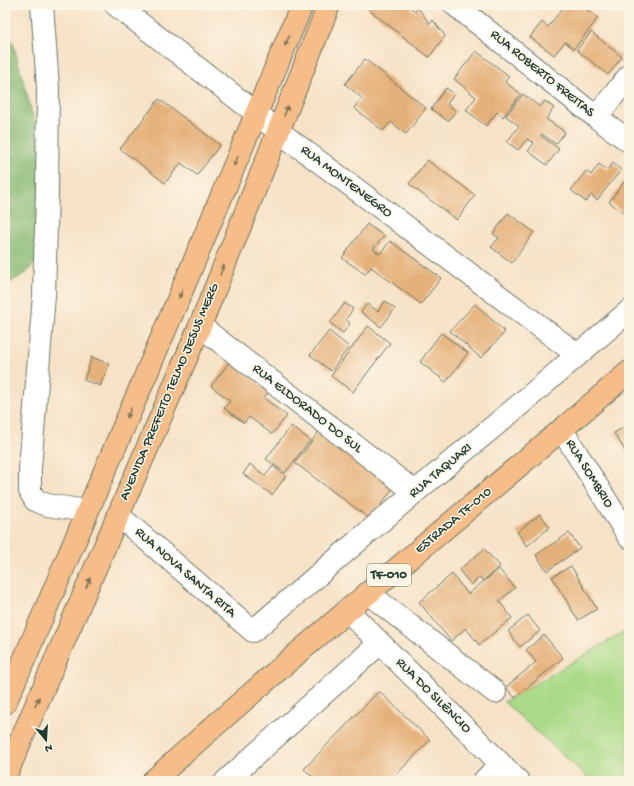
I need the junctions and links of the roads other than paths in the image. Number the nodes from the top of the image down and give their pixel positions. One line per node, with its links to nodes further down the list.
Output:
1 (42, 5): 17 (street)
2 (116, 5): 7 (street, RUA MONTENEGRO)
3 (302, 5): 7 (main road, AVENIDA PREFEITO TELMO JESUS MERG, one-way to 7)
4 (330, 5): 9 (main road, AVENIDA PREFEITO TELMO JESUS MERG, one-way to 4)
5 (455, 5): 8 (street, RUA ROBERTO FREITAS)
6 (629, 76): 8 (street)
7 (256, 113): 9 (street, RUA MONTENEGRO); 17 (main road, AVENIDA PREFEITO TELMO JESUS MERG, one-way to 17)
8 (596, 117): 10 (street, RUA ROBERTO FREITAS)
9 (278, 131): 12 (main road, AVENIDA PREFEITO TELMO JESUS MERG, one-way to 9); 13 (street, RUA MONTENEGRO)
10 (629, 141)
11 (629, 311): 13 (street, RUA TAQUARI)
12 (200, 326): 16 (street, RUA ELDORADO DO SUL); 18 (main road, AVENIDA PREFEITO TELMO JESUS MERG)
13 (578, 355): 16 (street, RUA TAQUARI)
14 (629, 372): 15 (main road, ESTRADA TF-010 / TF-010)
15 (562, 430): 19 (street, RUA SOMBRIO); 20 (main road, ESTRADA TF-010 / TF-010)
16 (415, 492): 22 (street, RUA TAQUARI)
17 (87, 511): 25 (main road, AVENIDA PREFEITO TELMO JESUS MERG)
18 (118, 515): 22 (street, RUA NOVA SANTA RITA); 27 (main road, AVENIDA PREFEITO TELMO JESUS MERG, one-way to 18)
19 (629, 537)
20 (368, 593): 21 (main road, ESTRADA TF-010 / TF-010); 24 (street)
21 (347, 610): 23 (street, RUA DO SILÊNCIO); 28 (main road, ESTRADA TF-010 / TF-010)
22 (253, 631)
23 (380, 643): 26 (street, RUA DO SILÊNCIO); 29 (street)
24 (496, 692)
25 (5, 703)
26 (500, 764): 30 (street); 31 (street, RUA DO SILÊNCIO)
27 (5, 777)
28 (153, 781)
29 (226, 781)
30 (484, 781)
31 (518, 781)

